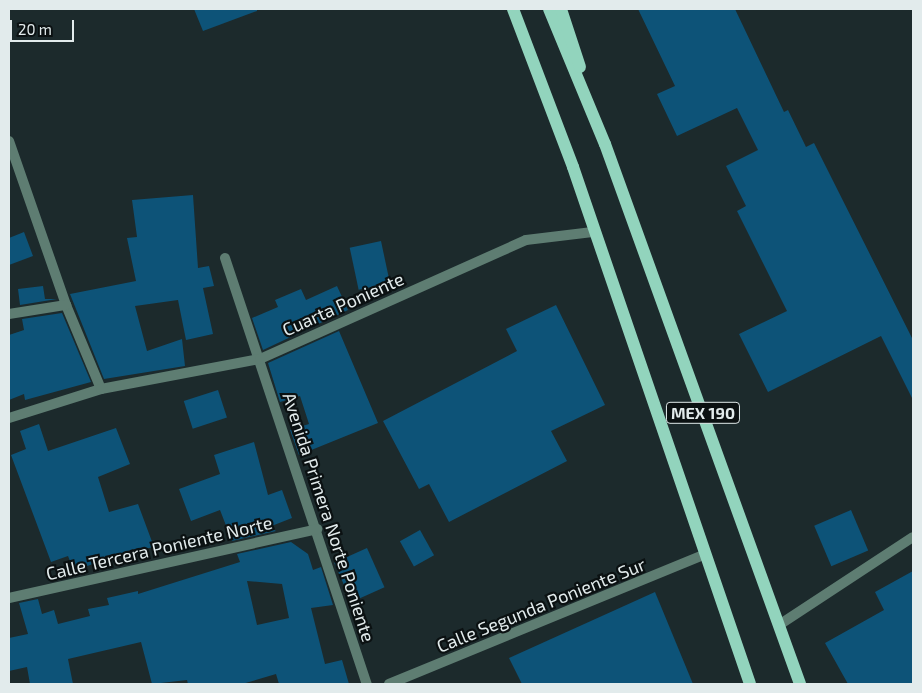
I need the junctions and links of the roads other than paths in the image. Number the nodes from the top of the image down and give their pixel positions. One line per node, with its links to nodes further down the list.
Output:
1 (513, 9): 6 (main road, MEX 190)
2 (549, 9): 5 (main road, MEX 190)
3 (561, 9): 5 (main road, MEX 190)
4 (9, 141): 8 (street)
5 (605, 144): 17 (main road, MEX 190)
6 (593, 232): 10 (street, Cuarta Poniente); 15 (main road, MEX 190)
7 (225, 258): 10 (street, Avenida Primera Norte Poniente)
8 (66, 305): 9 (street); 11 (street)
9 (9, 314)
10 (260, 359): 11 (street, Cuarta Poniente); 13 (street, Avenida Primera Norte Poniente)
11 (100, 389): 12 (street, Cuarta Poniente)
12 (9, 418)
13 (317, 529): 16 (street, Calle Tercera Poniente Norte); 18 (street, Avenida Primera Norte Poniente)
14 (913, 536): 17 (street)
15 (704, 555): 19 (street, Calle Segunda Poniente Sur); 20 (main road, MEX 190)
16 (9, 598)
17 (779, 625): 21 (main road, MEX 190)
18 (366, 684)
19 (390, 684)
20 (750, 684)
21 (800, 684)

